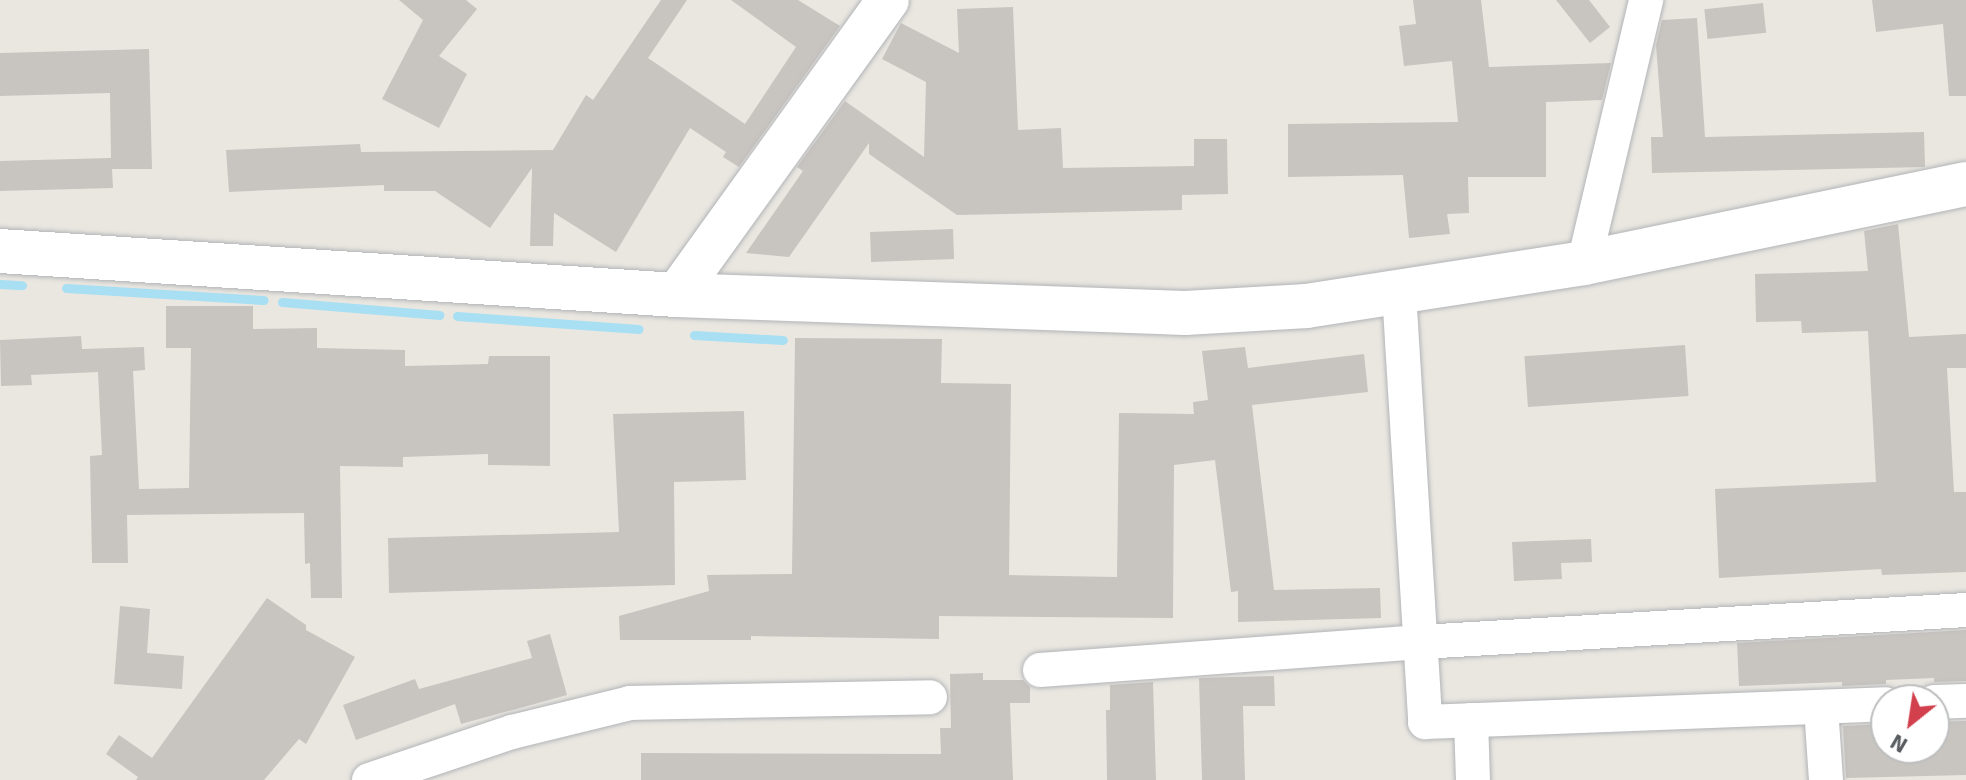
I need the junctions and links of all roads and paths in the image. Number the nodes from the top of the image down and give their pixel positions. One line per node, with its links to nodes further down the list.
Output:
1 (888, 0): 7 (street)
2 (1646, 0): 5 (street)
3 (1966, 184): 5 (main road)
4 (0, 251): 7 (main road)
5 (1584, 263): 6 (main road)
6 (1399, 292): 7 (main road); 9 (street)
7 (676, 295)
8 (1966, 610): 9 (street)
9 (1421, 642): 10 (street); 14 (street)
10 (1040, 670)
11 (930, 697): 15 (street)
12 (1870, 705): 13 (street)
13 (1821, 707): 14 (street); 17 (street)
14 (1471, 720): 16 (street)
15 (369, 780)
16 (1473, 780)
17 (1826, 780)

